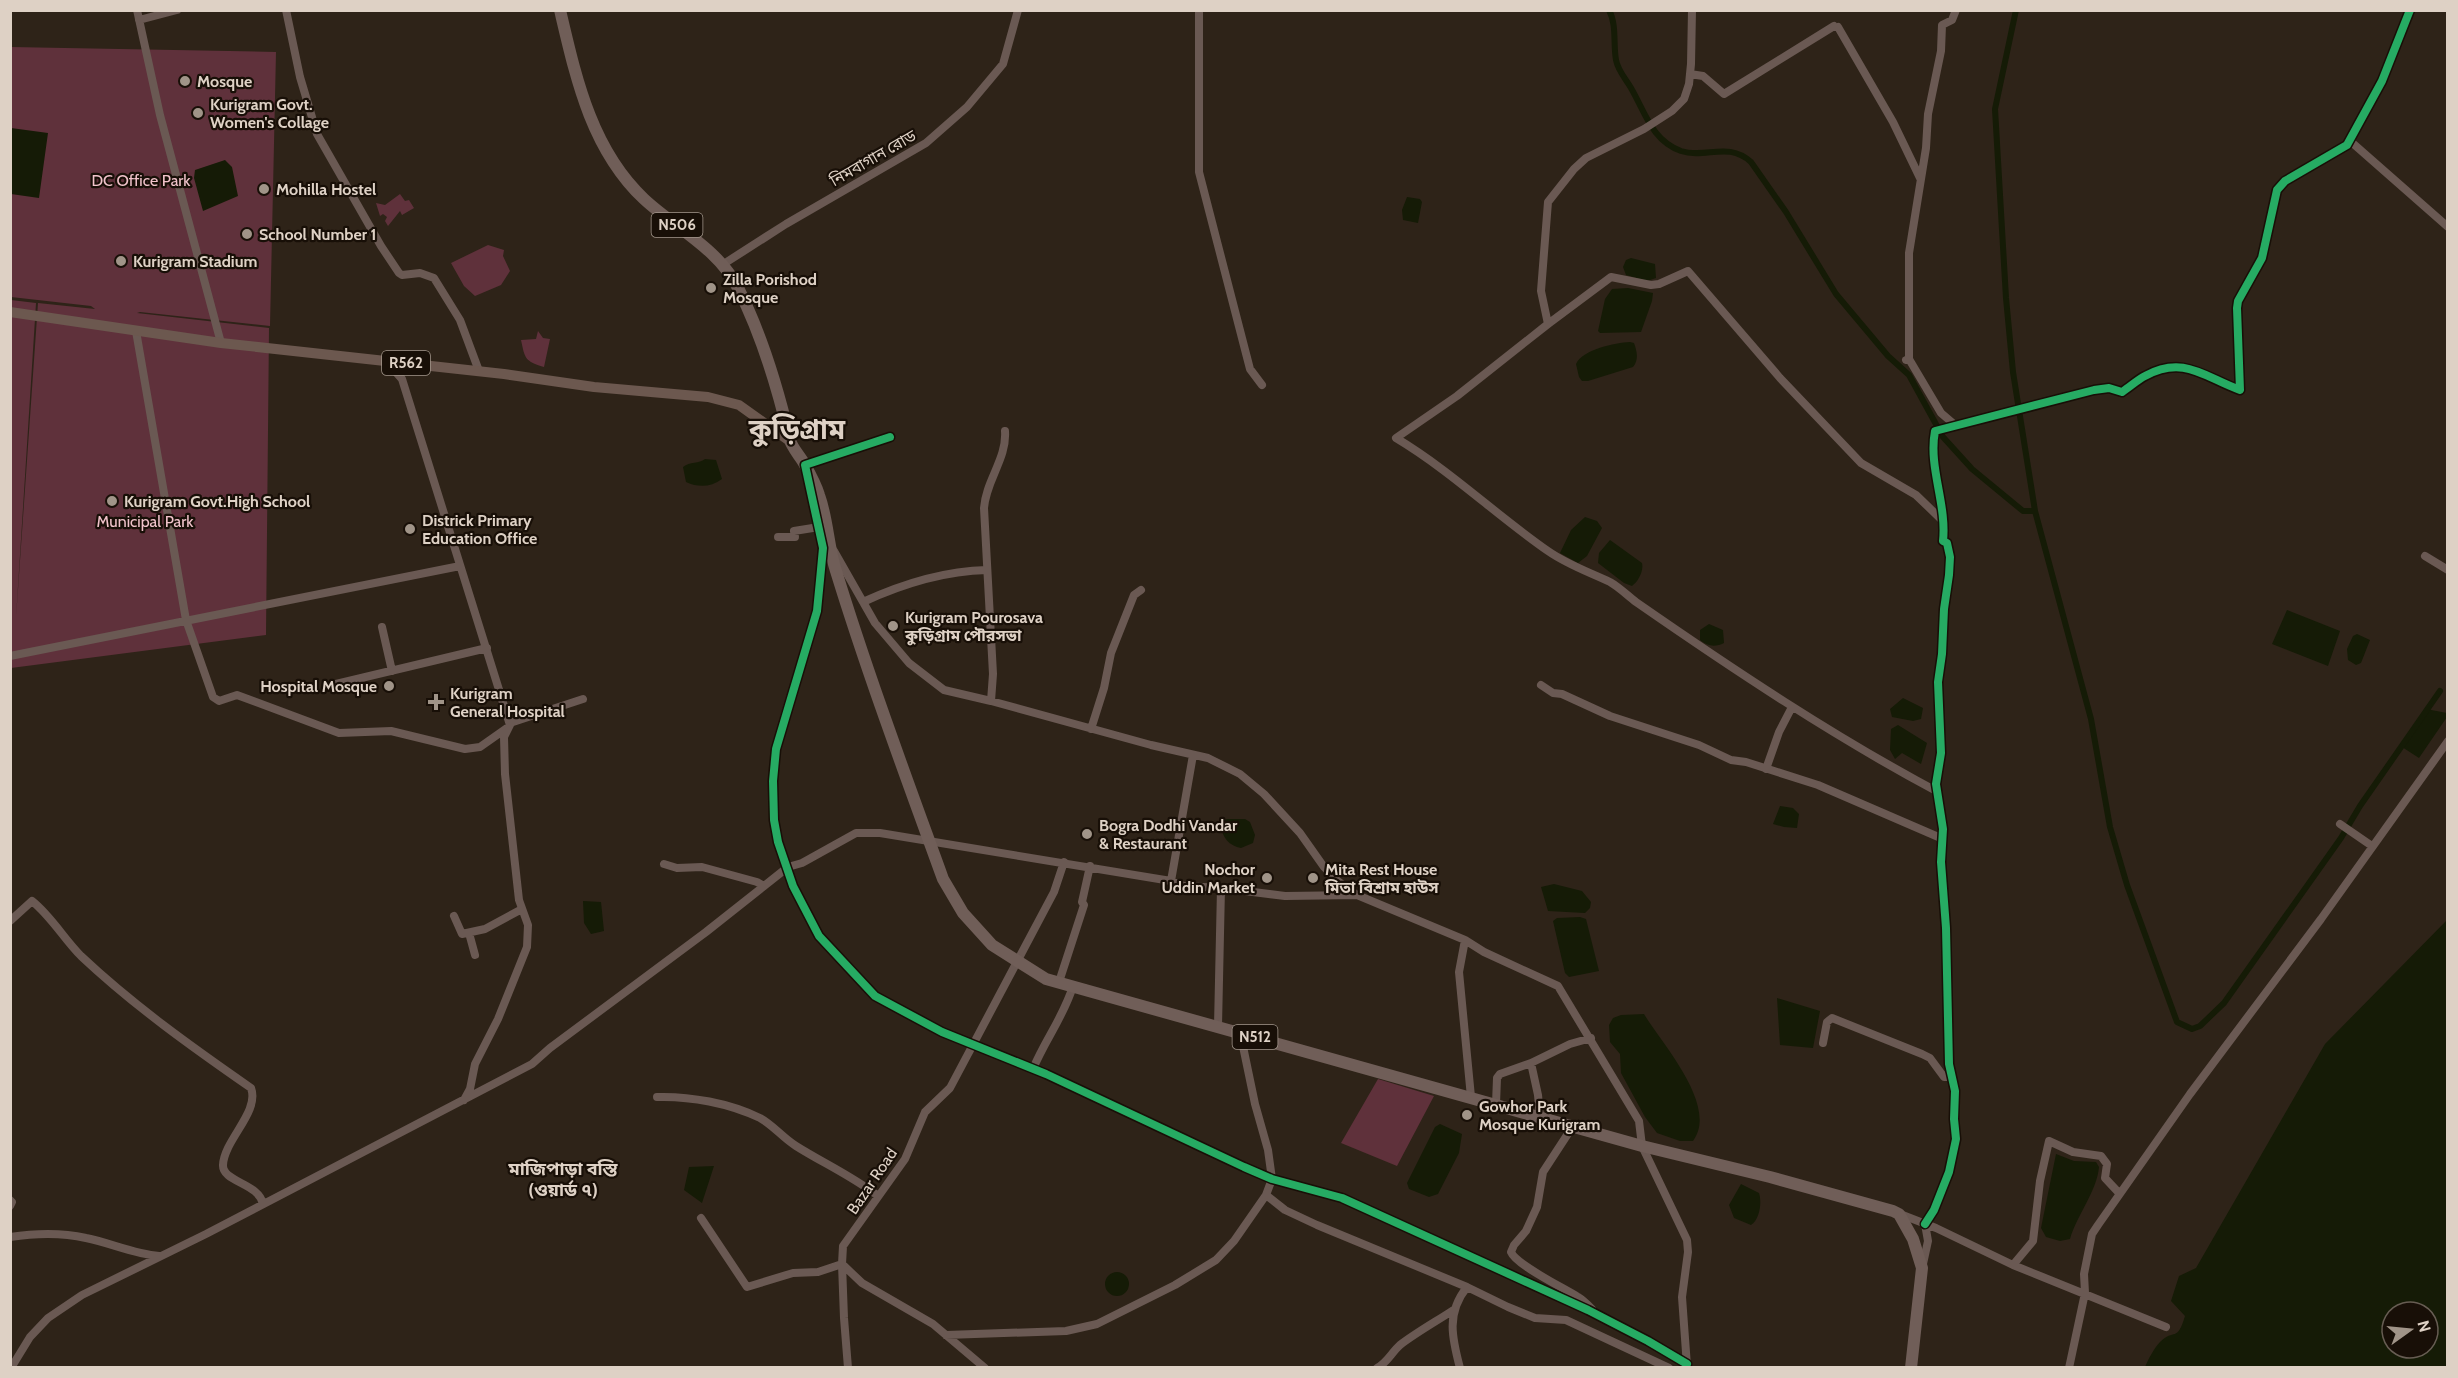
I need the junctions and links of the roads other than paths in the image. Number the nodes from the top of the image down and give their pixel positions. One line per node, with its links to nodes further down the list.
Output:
1 (137, 10): 10 (street)
2 (177, 10): 10 (street)
3 (286, 10): 22 (street)
4 (560, 10): 15 (highway, N506)
5 (1018, 10): 15 (street, নিমবাগান রোড)
6 (1199, 10): 24 (street)
7 (1692, 10): 11 (street)
8 (1956, 10): 13 (street)
9 (2410, 10): 12 (street)
10 (139, 20): 19 (street)
11 (1690, 74): 13 (street); 17 (street)
12 (2349, 140): 14 (street); 25 (street)
13 (1920, 178): 25 (street)
14 (2448, 227)
15 (722, 265): 28 (highway, N506)
16 (10, 312): 18 (main road, R562)
17 (1548, 324): 30 (street); 49 (street)
18 (136, 331): 19 (main road, R562); 40 (street)
19 (221, 343): 20 (main road, R562)
20 (386, 360): 21 (main road, R562); 23 (street)
21 (408, 363): 22 (main road, R562); 23 (street)
22 (479, 371): 28 (main road, R562)
23 (402, 379): 35 (street)
24 (1262, 385)
25 (1955, 425): 30 (street)
26 (1005, 431): 36 (street)
27 (890, 437): 29 (street)
28 (791, 442): 29 (highway, N512)
29 (805, 465): 31 (street); 33 (highway, N512)
30 (1943, 521): 55 (street)
31 (819, 527): 32 (street); 63 (street)
32 (778, 537)
33 (831, 546): 39 (street); 58 (highway, N512)
34 (2425, 556): 37 (street)
35 (460, 566): 40 (street); 42 (street)
36 (987, 570): 39 (street); 48 (street)
37 (2448, 570)
38 (1141, 590): 51 (street)
39 (863, 602): 48 (street)
40 (186, 620): 43 (street); 50 (street)
41 (382, 627): 44 (street)
42 (487, 648): 44 (street); 50 (street)
43 (10, 656)
44 (392, 671): 45 (street)
45 (336, 684)
46 (1540, 685): 54 (street)
47 (583, 699): 50 (street)
48 (991, 701): 51 (street)
49 (1792, 706): 54 (street); 55 (street)
50 (510, 724): 68 (street)
51 (1091, 729): 53 (street)
52 (2448, 741): 59 (street)
53 (1193, 754): 64 (street); 67 (street)
54 (1766, 769): 57 (street)
55 (1938, 792): 57 (street)
56 (2340, 824): 59 (street)
57 (1943, 839): 84 (street)
58 (930, 842): 60 (street); 63 (street); 74 (highway, N512)
59 (2372, 846): 93 (street)
60 (1064, 862): 62 (street); 74 (street, Bazar Road)
61 (664, 864): 65 (street)
62 (1090, 866): 64 (street); 75 (street)
63 (788, 867): 65 (street); 81 (street)
64 (1171, 881): 66 (street)
65 (764, 886): 87 (street)
66 (1221, 888): 67 (street); 77 (street)
67 (1357, 895): 72 (street)
68 (522, 909): 71 (street); 87 (street)
69 (454, 916): 71 (street)
70 (10, 921): 97 (street)
71 (469, 933): 73 (street)
72 (1465, 940): 79 (street); 86 (street)
73 (475, 955)
74 (1017, 961): 75 (highway, N512); 81 (street, Bazar Road)
75 (1059, 982): 76 (highway, N512)
76 (1073, 986): 77 (highway, N512); 83 (street)
77 (1218, 1026): 78 (highway, N512)
78 (1240, 1032): 86 (highway, N512); 92 (street)
79 (1591, 1038): 82 (street); 91 (street)
80 (1823, 1043): 84 (street)
81 (974, 1044): 83 (street); 94 (street, Bazar Road)
82 (1531, 1063): 88 (street); 89 (street)
83 (1033, 1069): 92 (street)
84 (1951, 1077): 101 (street)
85 (657, 1097): 94 (street)
86 (1471, 1097): 88 (highway, N512)
87 (463, 1102): 97 (street)
88 (1496, 1104): 89 (highway, N512)
89 (1540, 1116): 90 (highway, N512)
90 (1573, 1126): 91 (highway, N512); 110 (street)
91 (1642, 1146): 99 (highway, N512); 113 (street)
92 (1272, 1179): 95 (street); 110 (street)
93 (2119, 1193): 105 (street); 108 (street)
94 (878, 1196): 104 (street, Bazar Road)
95 (1266, 1196): 107 (street); 112 (street)
96 (10, 1200): 98 (street)
97 (263, 1204): 103 (street)
98 (10, 1206)
99 (1899, 1214): 101 (street); 106 (highway)
100 (701, 1218): 104 (street)
101 (1925, 1224): 105 (street); 106 (street)
102 (10, 1237): 103 (street)
103 (161, 1256): 114 (street)
104 (842, 1264): 112 (street); 115 (street, Bazar Road)
105 (2013, 1265): 108 (street)
106 (1922, 1268): 120 (highway)
107 (1467, 1287): 109 (street); 119 (street)
108 (2085, 1293): 111 (street); 121 (street)
109 (1455, 1309): 117 (street); 118 (street)
110 (1599, 1315): 113 (street)
111 (2166, 1327)
112 (946, 1335): 116 (street)
113 (1687, 1366)
114 (11, 1368)
115 (848, 1368)
116 (985, 1368)
117 (1377, 1368)
118 (1460, 1368)
119 (1669, 1368)
120 (1911, 1368)
121 (2070, 1368)

